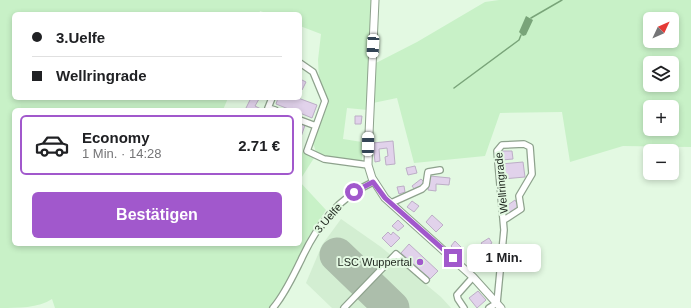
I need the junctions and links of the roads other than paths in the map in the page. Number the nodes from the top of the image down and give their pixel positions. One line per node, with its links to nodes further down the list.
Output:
1 (375, 0): 5 (main road)
2 (302, 64): 4 (street)
3 (302, 121): 4 (street)
4 (316, 126): 5 (street)
5 (368, 165): 7 (main road)
6 (440, 170): 8 (street)
7 (373, 182): 8 (main road); 13 (street, 3.Uelfe)
8 (391, 203): 10 (main road)
9 (504, 220): 9 (street, Wellringrade); 12 (street, Wellringrade)
10 (473, 277): 12 (main road); 15 (street)
11 (426, 280): 14 (street)
12 (499, 306): 16 (street)
13 (273, 308)
14 (344, 308)
15 (464, 308)
16 (489, 308)

